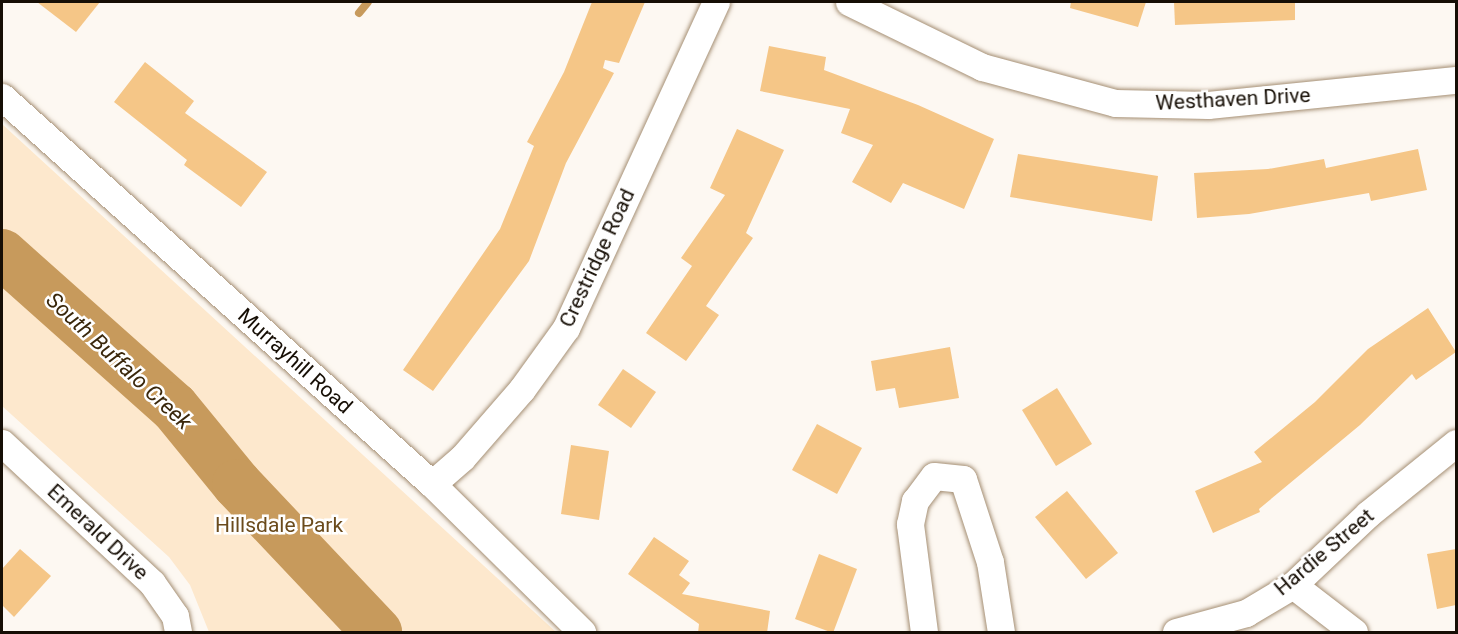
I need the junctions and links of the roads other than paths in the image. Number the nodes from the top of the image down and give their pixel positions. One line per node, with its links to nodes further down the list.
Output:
1 (716, 2): 7 (street, Crestridge Road)
2 (849, 2): 3 (street, Westhaven Drive)
3 (1456, 80)
4 (2, 97): 7 (street, Murrayhill Road)
5 (2, 443): 9 (street, Emerald Drive)
6 (1456, 443): 8 (street, Hardie Street)
7 (432, 484): 10 (street, Murrayhill Road)
8 (1293, 585): 13 (street, Hardie Street); 14 (street)
9 (178, 633)
10 (582, 633)
11 (924, 633): 12 (street)
12 (1001, 633)
13 (1176, 633)
14 (1354, 633)

